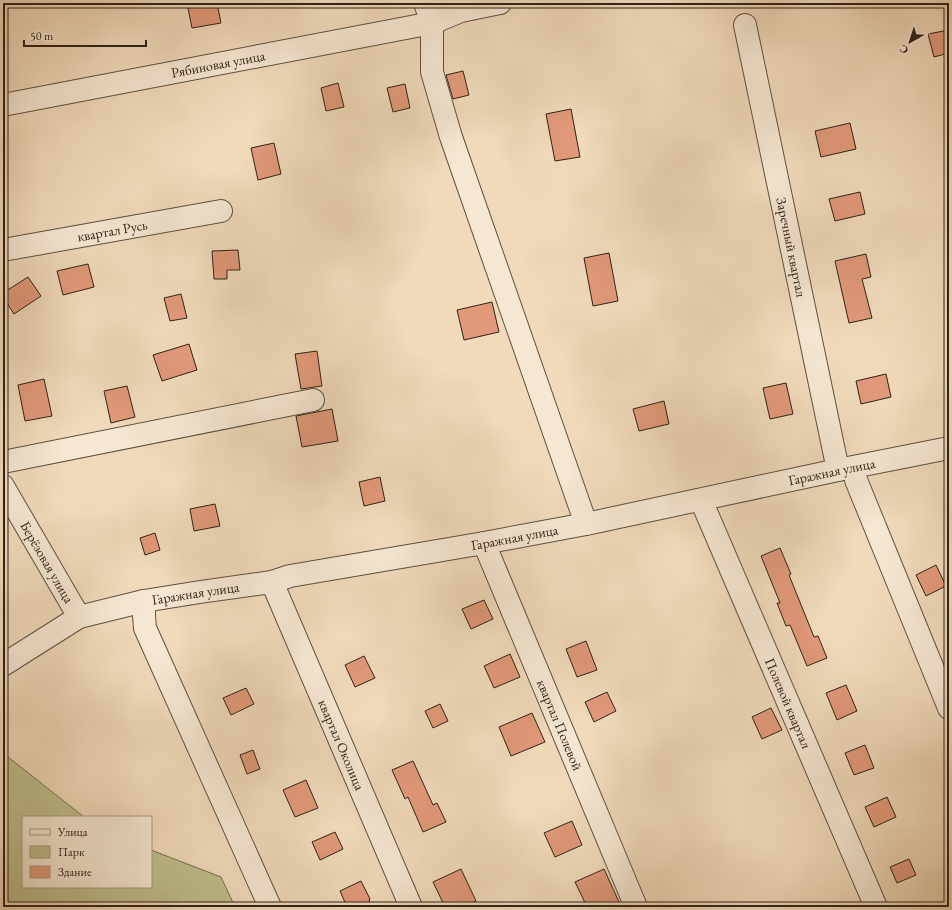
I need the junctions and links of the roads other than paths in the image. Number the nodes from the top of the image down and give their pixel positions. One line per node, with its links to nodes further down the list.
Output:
1 (425, 3): 3 (street)
2 (500, 3): 3 (street, Рябиновая улица)
3 (432, 23): 5 (street, Рябиновая улица); 14 (street)
4 (745, 25): 11 (street, Заречный квартал)
5 (3, 104)
6 (221, 211): 7 (street, квартал Русь)
7 (3, 250)
8 (313, 400): 10 (street)
9 (949, 448): 11 (street, Гаражная улица)
10 (3, 462)
11 (847, 475): 13 (street, Гаражная улица); 20 (street)
12 (3, 486): 18 (street, Берёзовая улица)
13 (701, 500): 14 (street, Гаражная улица); 24 (street, Полевой квартал)
14 (586, 524): 15 (street, Гаражная улица)
15 (484, 543): 16 (street, Гаражная улица); 23 (street, квартал Полевой)
16 (272, 582): 17 (street, Гаражная улица); 22 (street, квартал Околица)
17 (144, 601): 18 (street, Гаражная улица); 21 (street)
18 (79, 617): 19 (street, Гаражная улица)
19 (3, 665)
20 (949, 708)
21 (270, 907)
22 (411, 907)
23 (636, 907)
24 (876, 907)

